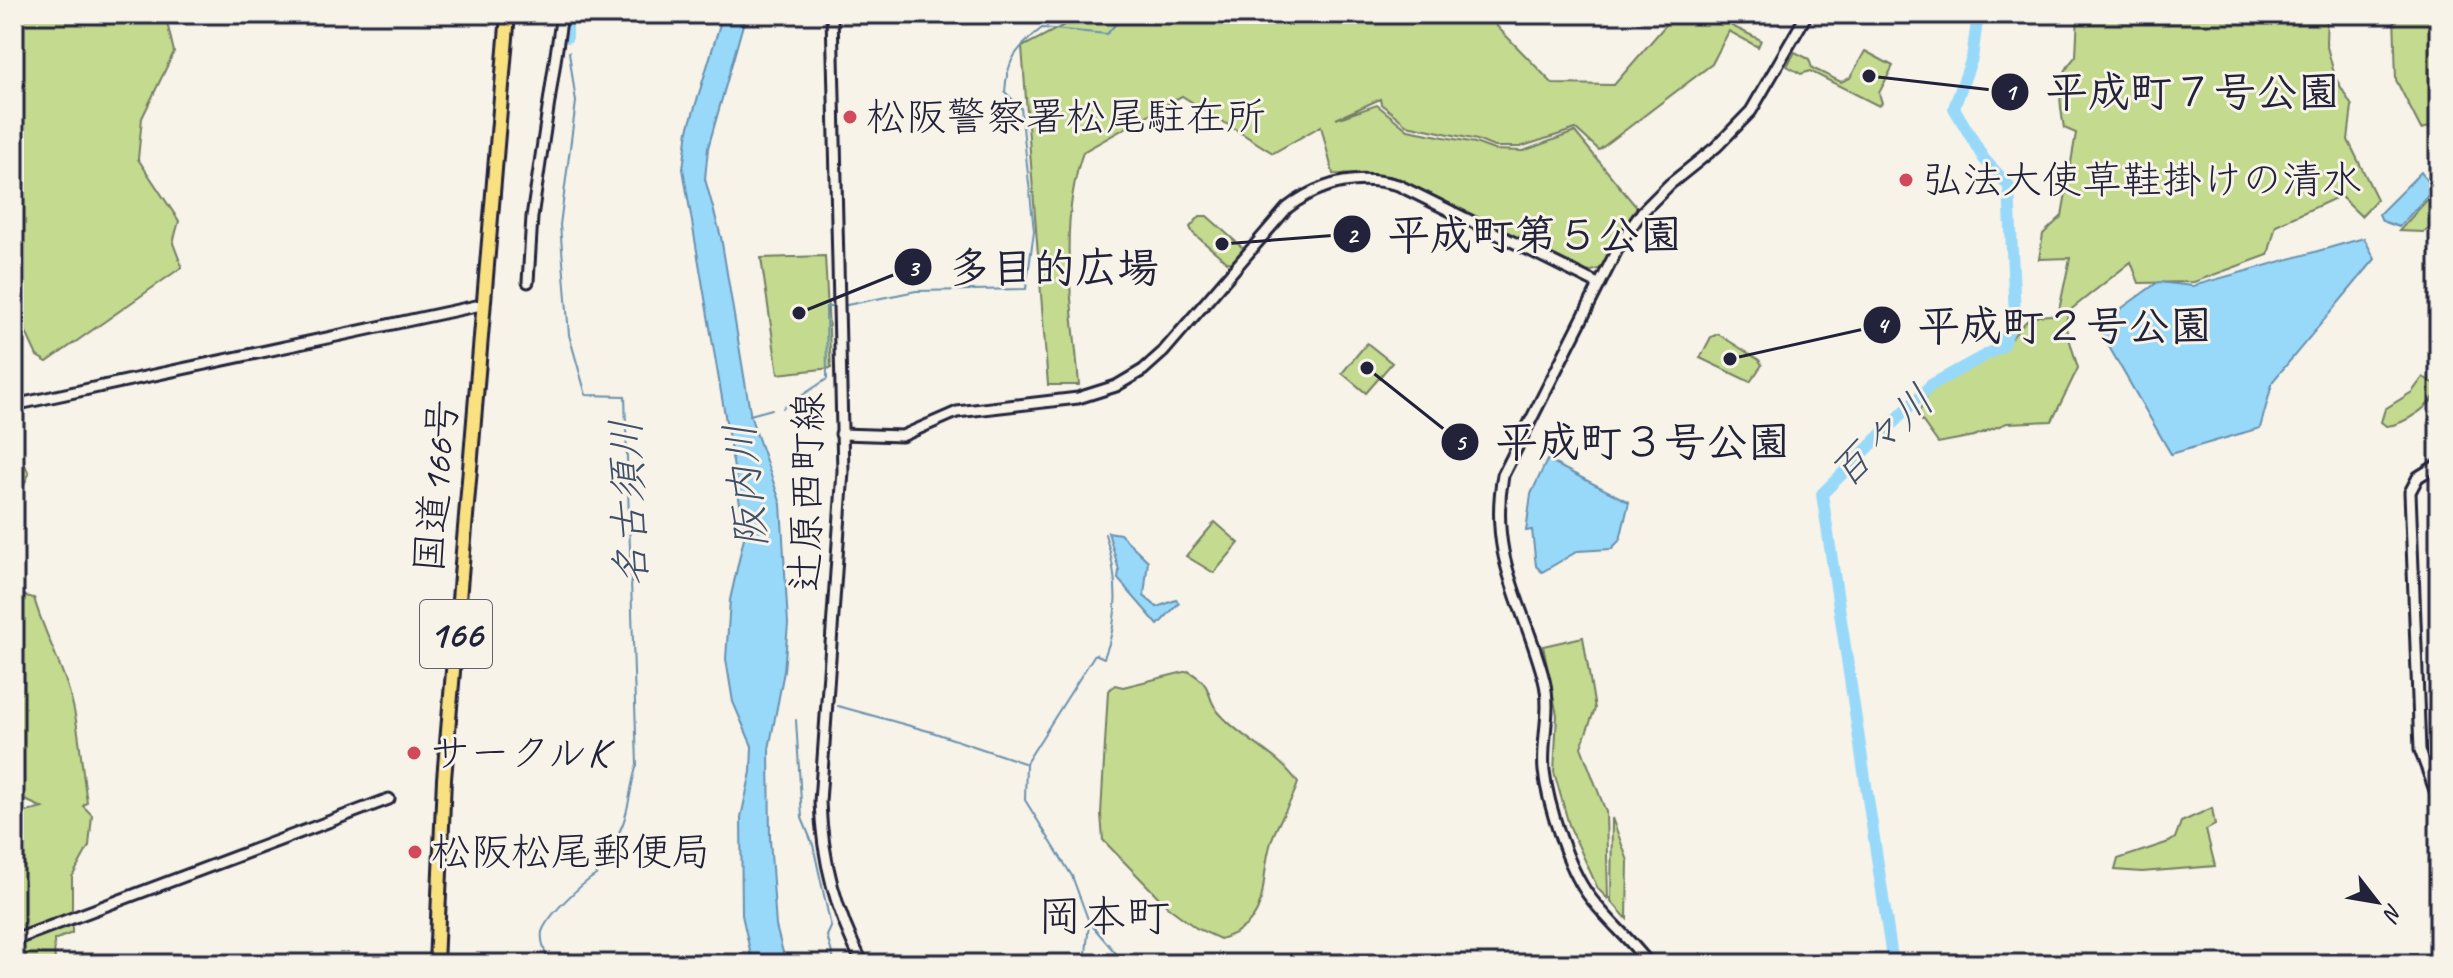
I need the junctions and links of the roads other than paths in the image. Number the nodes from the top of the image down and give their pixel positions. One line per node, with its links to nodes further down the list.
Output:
1 (508, 14): 7 (highway, 国道166号 / 166)
2 (562, 14): 5 (street)
3 (832, 14): 9 (street, 辻原西町線)
4 (1807, 14): 6 (street)
5 (528, 282)
6 (1598, 284): 9 (street); 16 (street)
7 (481, 305): 8 (street); 14 (highway, 国道166号 / 166)
8 (14, 405)
9 (841, 434): 15 (street, 辻原西町線)
10 (2439, 464): 12 (street)
11 (389, 799): 13 (street)
12 (2439, 801)
13 (14, 940)
14 (436, 964)
15 (863, 964)
16 (1649, 964)

